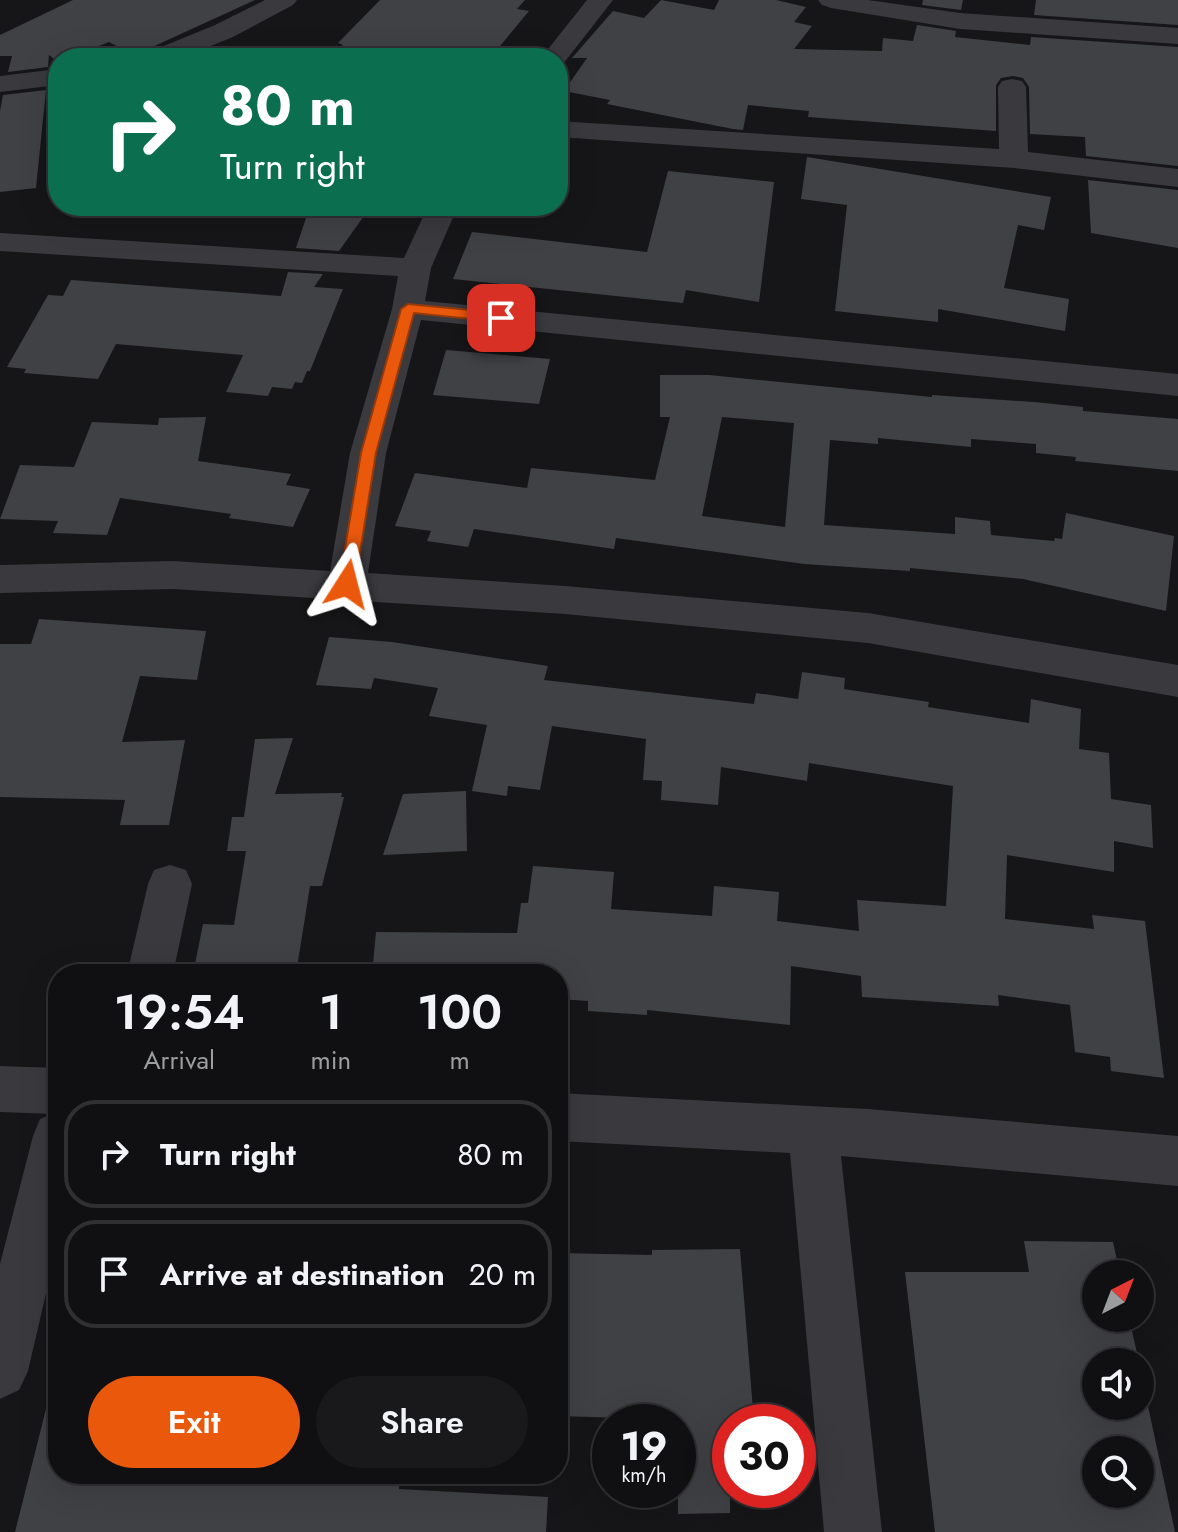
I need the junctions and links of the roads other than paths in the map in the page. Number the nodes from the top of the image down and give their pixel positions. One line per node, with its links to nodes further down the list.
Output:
1 (284, 0): 7 (street)
2 (600, 0): 8 (street)
3 (831, 0): 4 (street)
4 (868, 4): 5 (street)
5 (1011, 13): 6 (street)
6 (1178, 36)
7 (182, 48)
8 (562, 48)
9 (48, 78): 10 (street)
10 (0, 84)
11 (1012, 87): 13 (street)
12 (568, 130): 13 (street)
13 (1014, 159): 14 (street)
14 (1178, 178)
15 (438, 216): 17 (street)
16 (0, 242): 17 (street)
17 (415, 268): 18 (street)
18 (408, 309): 19 (street); 21 (street)
19 (1178, 385)
20 (0, 579): 21 (street)
21 (347, 584): 22 (street)
22 (1178, 681)
23 (170, 884): 24 (street)
24 (152, 964)
25 (0, 1089): 26 (street)
26 (48, 1091)
27 (568, 1118): 28 (street)
28 (813, 1130): 29 (street); 32 (street)
29 (1178, 1161)
30 (48, 1177): 31 (street)
31 (0, 1371)
32 (853, 1532)

